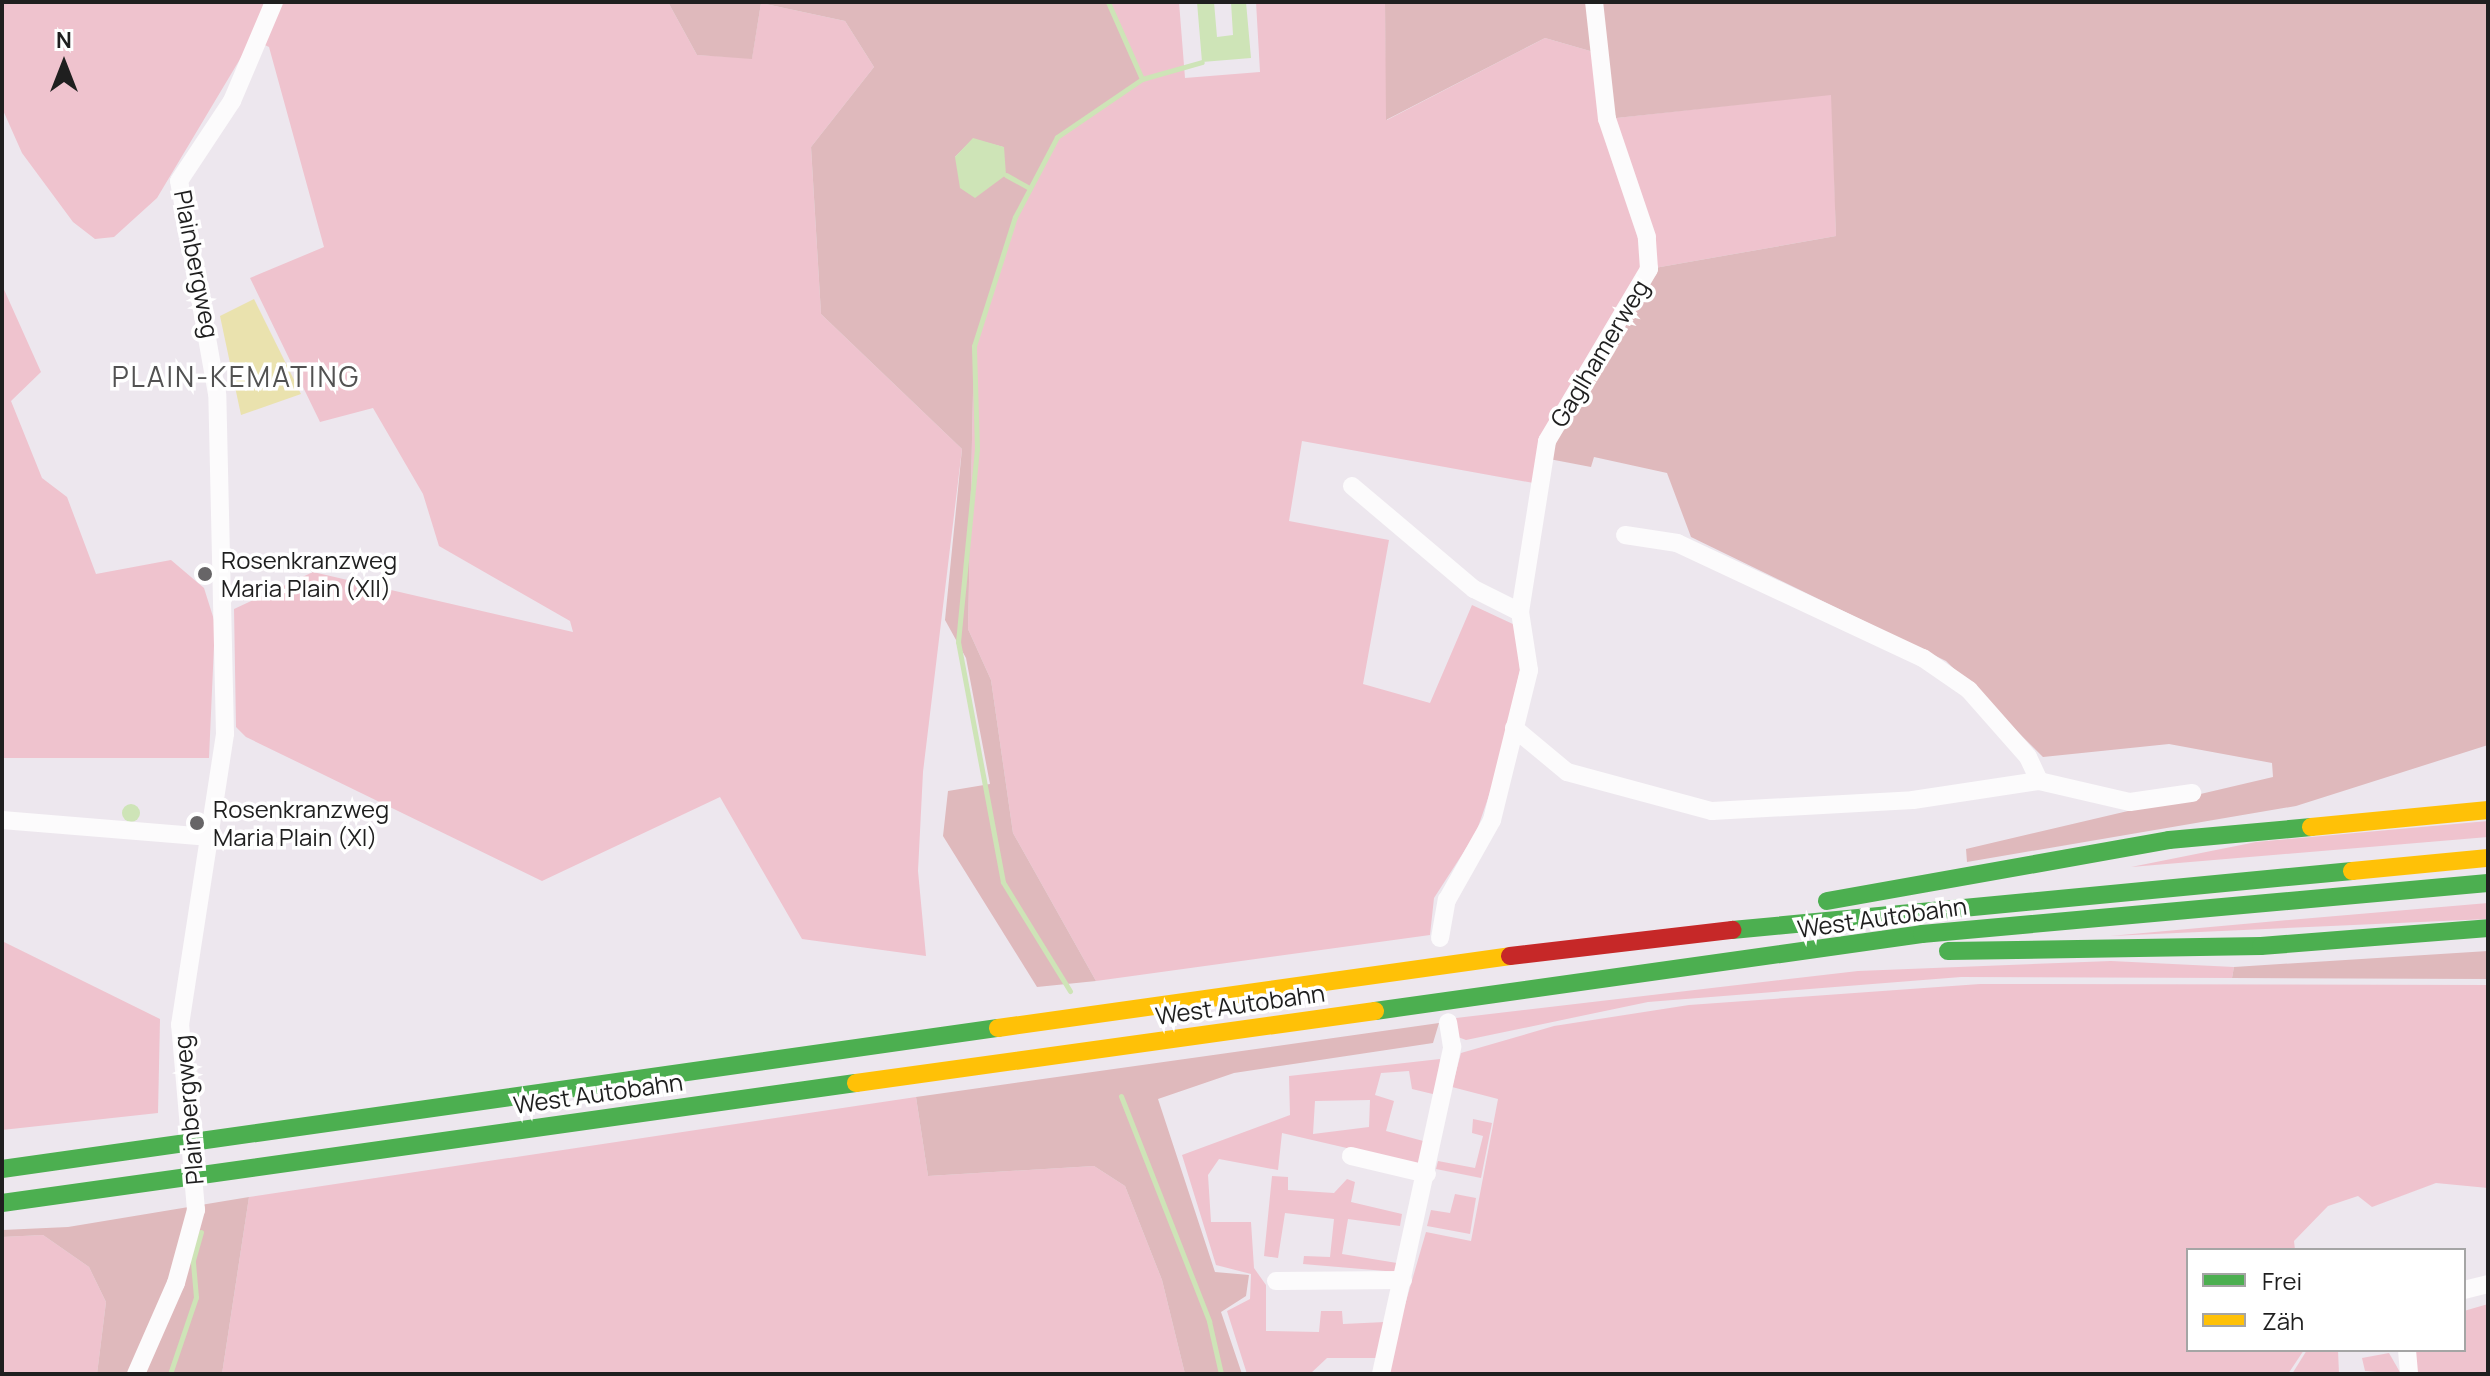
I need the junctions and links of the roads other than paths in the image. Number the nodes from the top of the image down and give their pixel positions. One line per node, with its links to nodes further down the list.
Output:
1 (274, 2): 13 (street, Plainbergweg)
2 (1594, 2): 5 (street, Gaglhamerweg)
3 (1352, 486): 5 (street)
4 (1625, 535): 7 (street)
5 (1520, 612): 6 (street, Gaglhamerweg)
6 (1514, 728): 7 (street); 18 (street, Gaglhamerweg)
7 (2039, 781): 8 (street)
8 (2192, 793)
9 (2488, 795): 11 (highway)
10 (2488, 810): 11 (highway)
11 (2443, 814): 16 (highway)
12 (2, 820): 13 (street)
13 (210, 837): 30 (street, Plainbergweg)
14 (2488, 858): 16 (highway, West Autobahn)
15 (2488, 883): 19 (highway, West Autobahn)
16 (1748, 926): 22 (highway, West Autobahn)
17 (2488, 928): 19 (highway)
18 (1440, 938)
19 (1853, 946): 24 (highway, West Autobahn)
20 (1448, 1022): 23 (street)
21 (1351, 1156): 23 (street)
22 (2, 1169)
23 (1427, 1174): 25 (street)
24 (2, 1203)
25 (1403, 1280): 26 (street); 31 (street)
26 (1276, 1281)
27 (2488, 1284): 28 (street)
28 (2466, 1290)
29 (2407, 1352): 32 (street)
30 (136, 1374)
31 (1381, 1374)
32 (2409, 1374)

